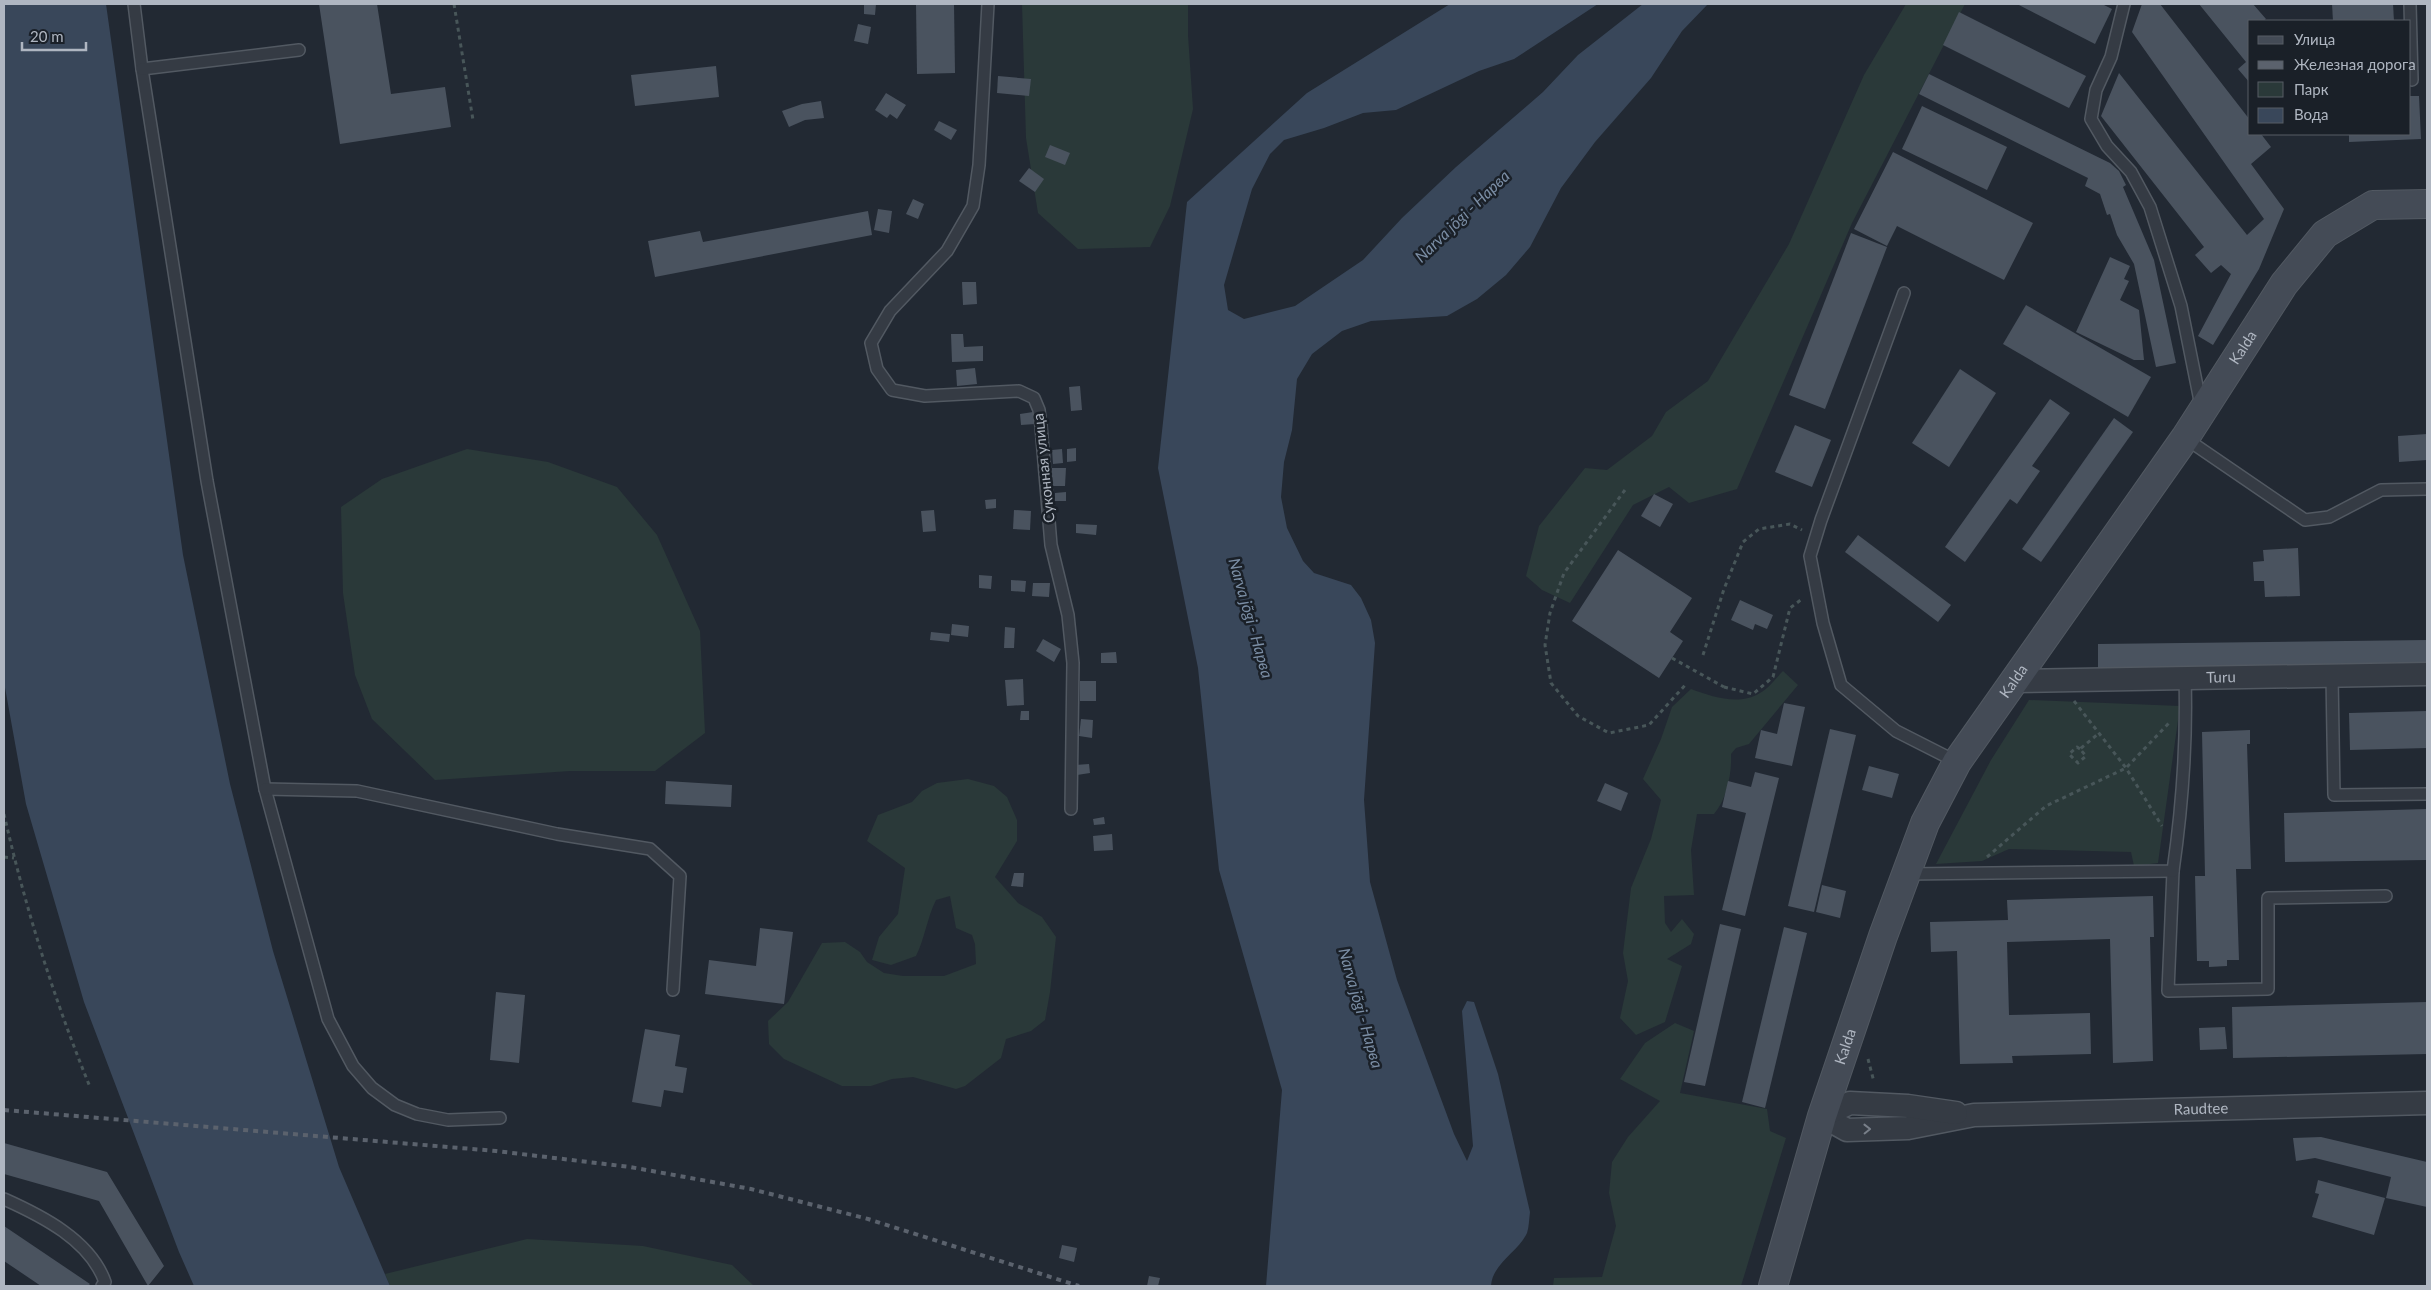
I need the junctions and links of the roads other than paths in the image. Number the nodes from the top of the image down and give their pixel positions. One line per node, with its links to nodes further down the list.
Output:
1 (134, 4): 8 (lane)
2 (988, 4): 22 (lane, Суконная улица)
3 (2124, 4): 12 (lane)
4 (2410, 4): 5 (lane)
5 (2410, 20)
6 (2411, 42): 9 (lane)
7 (299, 50): 8 (lane)
8 (142, 69): 20 (lane)
9 (2412, 80)
10 (2427, 204): 12 (street, Kalda)
11 (1904, 293): 19 (lane)
12 (2202, 410): 13 (street, Kalda)
13 (2185, 438): 14 (lane); 17 (street, Kalda)
14 (2427, 489)
15 (2427, 674): 16 (street, Turu)
16 (2332, 675): 18 (street, Turu); 21 (lane)
17 (2013, 681): 18 (street, Turu); 19 (street, Kalda)
18 (2185, 688): 23 (lane)
19 (1957, 762): 24 (street, Kalda)
20 (265, 789): 26 (lane); 30 (lane)
21 (2427, 794)
22 (1071, 809)
23 (2173, 871): 24 (lane); 25 (lane)
24 (1906, 874): 29 (street, Kalda)
25 (2386, 896)
26 (673, 990)
27 (2427, 1103): 28 (street, Raudtee)
28 (1974, 1115): 29 (street, Raudtee); 29 (street, Raudtee, one-way to 28)
29 (1822, 1116): 33 (street, Kalda)
30 (500, 1118)
31 (4, 1199): 32 (lane)
32 (102, 1286)
33 (1773, 1286)

